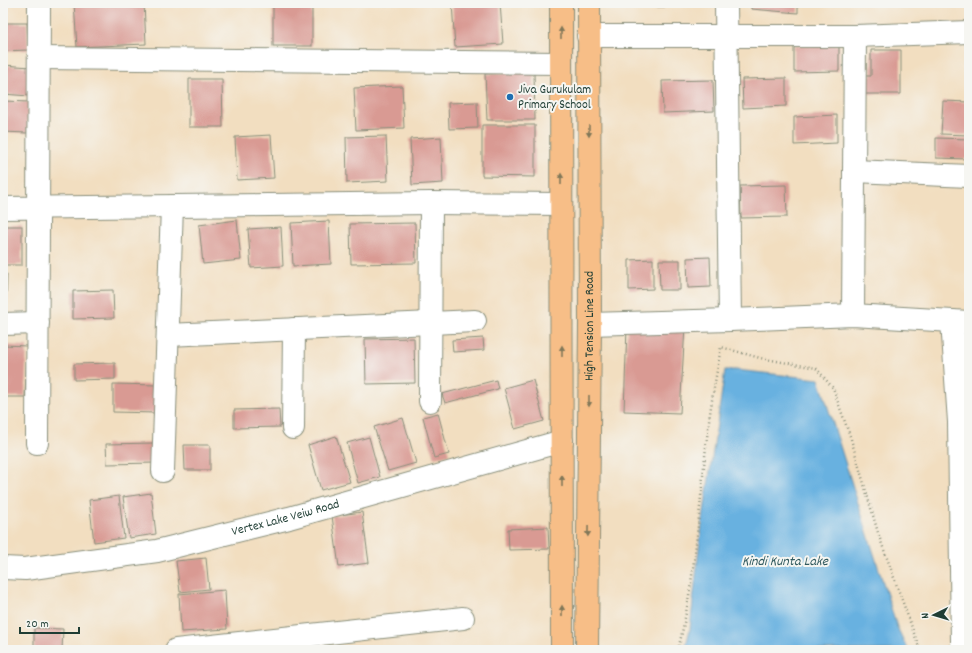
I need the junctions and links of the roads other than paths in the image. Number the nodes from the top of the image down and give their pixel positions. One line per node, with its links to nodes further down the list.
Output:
1 (39, 3): 9 (street)
2 (561, 3): 10 (main road, one-way to 2)
3 (589, 3): 6 (main road, High Tension Line Road)
4 (726, 3): 7 (street)
5 (969, 32): 8 (street)
6 (588, 36): 7 (street); 25 (main road, High Tension Line Road, one-way to 25)
7 (727, 36): 8 (street); 19 (street)
8 (855, 36): 11 (street)
9 (39, 58): 10 (street); 16 (street)
10 (561, 63): 14 (main road, one-way to 10)
11 (854, 171): 12 (street); 18 (street)
12 (969, 176)
13 (431, 203): 14 (street); 15 (street); 23 (street)
14 (561, 204): 31 (main road, one-way to 14)
15 (172, 206): 16 (street); 27 (street)
16 (38, 207): 17 (street); 22 (street)
17 (3, 208)
18 (853, 315): 19 (street); 21 (street)
19 (730, 320): 25 (street)
20 (474, 321): 23 (street)
21 (961, 322): 29 (street)
22 (38, 323): 24 (street); 32 (street)
23 (430, 323): 26 (street); 28 (street)
24 (3, 324)
25 (590, 324): 40 (main road, High Tension Line Road, one-way to 40)
26 (294, 329): 27 (street); 30 (street)
27 (168, 335): 33 (street)
28 (430, 401)
29 (964, 424): 34 (street)
30 (293, 428)
31 (562, 441): 35 (street, Vertex Lake Veiw Road); 39 (main road, one-way to 31)
32 (37, 444)
33 (163, 471)
34 (965, 534): 37 (street)
35 (3, 568)
36 (463, 618): 38 (street)
37 (969, 649)
38 (176, 650)
39 (562, 650)
40 (586, 650)

